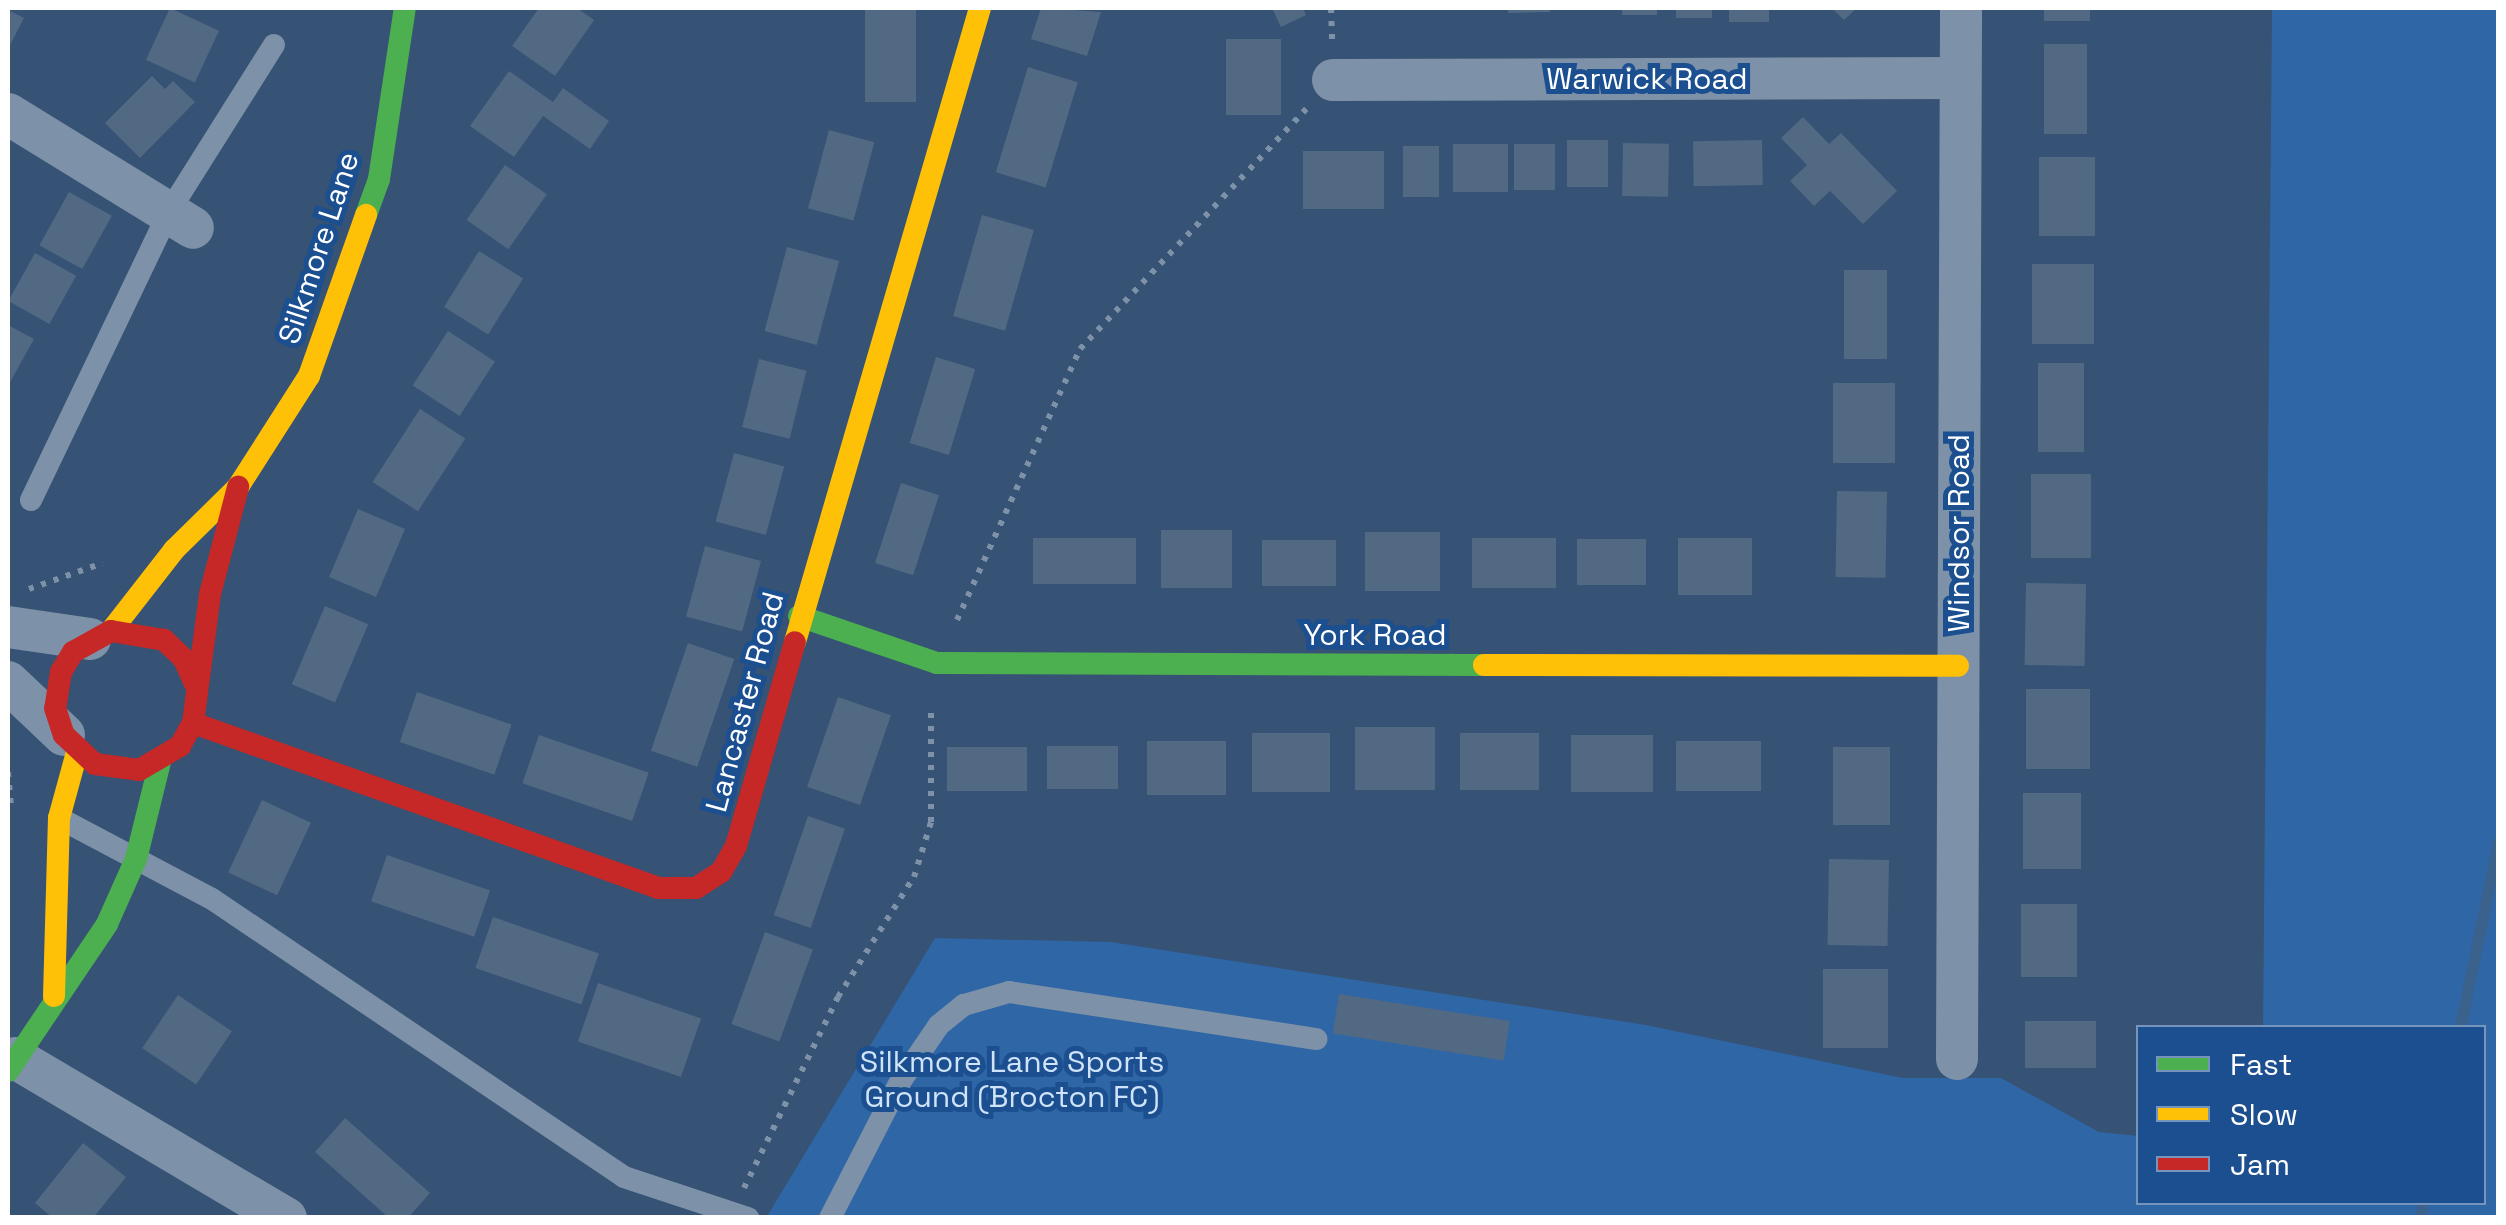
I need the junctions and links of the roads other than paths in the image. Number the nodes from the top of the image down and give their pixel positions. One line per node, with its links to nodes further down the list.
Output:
1 (405, 8): 9 (street, Silkmore Lane)
2 (980, 8): 11 (street, Lancaster Road)
3 (1961, 8): 5 (street, Windsor Road)
4 (274, 45): 8 (lane)
5 (1960, 78): 6 (street, Warwick Road); 14 (street, Windsor Road)
6 (1333, 80)
7 (8, 114): 8 (street)
8 (182, 219): 10 (lane)
9 (238, 487): 13 (street, Silkmore Lane); 16 (street, Silkmore Lane)
10 (31, 500)
11 (799, 616): 14 (street, York Road); 17 (street, Lancaster Road)
12 (15, 628): 13 (street)
13 (101, 635): 16 (street); 18 (street, Silkmore Lane)
14 (1958, 666): 24 (street, Windsor Road)
15 (8, 682): 18 (street)
16 (195, 684): 17 (street, Silkmore Lane)
17 (193, 723): 19 (street)
18 (70, 743): 19 (street); 20 (street, Silkmore Lane)
19 (160, 762): 21 (street)
20 (59, 818): 21 (lane); 22 (street, Silkmore Lane)
21 (136, 859): 22 (street); 26 (lane)
22 (54, 996): 25 (street)
23 (1316, 1039): 28 (lane)
24 (1957, 1059)
25 (11, 1064): 27 (street)
26 (740, 1215)
27 (286, 1218)
28 (830, 1218)

